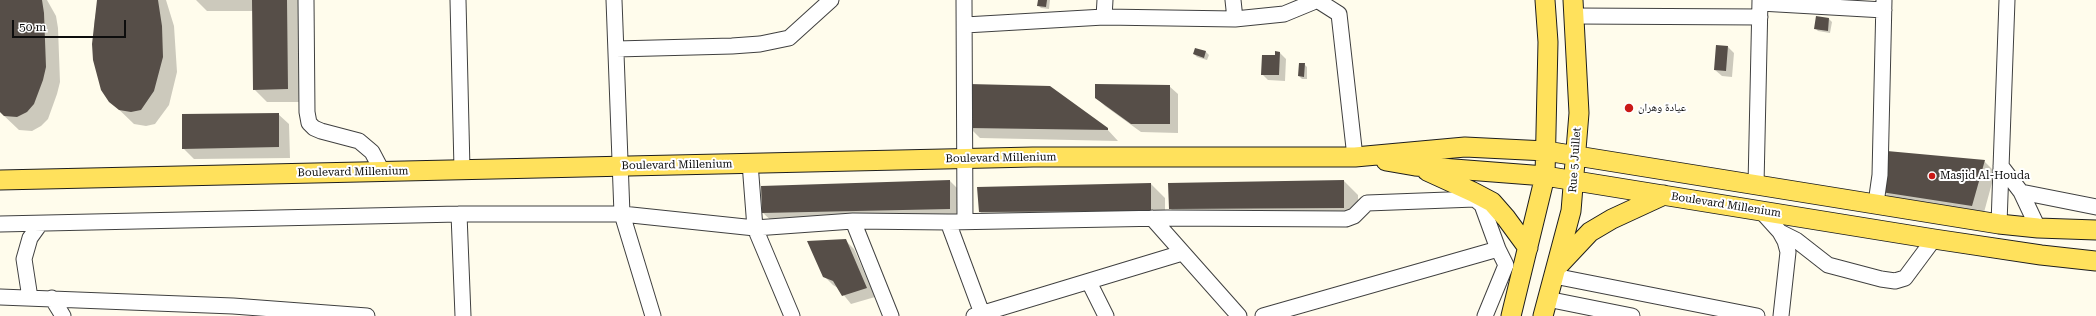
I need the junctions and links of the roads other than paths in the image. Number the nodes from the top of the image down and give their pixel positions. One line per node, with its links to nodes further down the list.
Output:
1 (306, 0): 27 (street)
2 (458, 0): 26 (street)
3 (614, 0): 17 (street)
4 (831, 0): 17 (street)
5 (964, 0): 16 (street)
6 (1105, 0): 14 (street)
7 (1233, 0): 15 (street)
8 (1317, 0): 15 (street); 20 (street)
9 (1545, 0): 18 (main road)
10 (2007, 0): 25 (street)
11 (1884, 5): 12 (street); 34 (street)
12 (1760, 6): 13 (street); 31 (street)
13 (1574, 8): 19 (main road, Rue 5 Juillet)
14 (1104, 17): 15 (street); 16 (street)
15 (1235, 19)
16 (965, 25): 21 (street)
17 (616, 49): 23 (street)
18 (1546, 151): 19 (main road, Boulevard Millenium); 20 (main road, Boulevard Millenium); 28 (main road)
19 (1576, 156): 30 (main road, Rue 5 Juillet); 31 (main road, Boulevard Millenium)
20 (1355, 157): 21 (main road, Boulevard Millenium); 24 (main road, Boulevard Millenium)
21 (964, 158): 22 (main road, Boulevard Millenium); 41 (street)
22 (750, 163): 23 (main road, Boulevard Millenium); 46 (street)
23 (620, 166): 26 (main road, Boulevard Millenium); 38 (street)
24 (1415, 166): 28 (main road, Boulevard Millenium); 51 (main road)
25 (2001, 166): 32 (street); 45 (street)
26 (462, 169): 27 (main road, Boulevard Millenium)
27 (382, 171): 29 (main road, Boulevard Millenium)
28 (1545, 176): 30 (main road, Boulevard Millenium); 51 (main road)
29 (0, 180)
30 (1574, 180): 33 (main road, Boulevard Millenium); 56 (main road, Rue 5 Juillet)
31 (1756, 185): 34 (main road, Boulevard Millenium)
32 (2021, 192): 35 (street); 47 (street)
33 (1664, 195): 36 (main road, Boulevard Millenium); 56 (main road)
34 (1876, 203): 45 (main road, Boulevard Millenium)
35 (2096, 207)
36 (1761, 211): 49 (street); 50 (main road, Boulevard Millenium)
37 (459, 214): 38 (street); 44 (street); 64 (street)
38 (622, 214): 46 (street); 65 (street)
39 (1152, 218): 41 (street); 52 (street); 53 (street)
40 (853, 221): 42 (street); 46 (street); 67 (street)
41 (965, 221): 42 (street)
42 (948, 222): 68 (street)
43 (0, 224): 44 (street)
44 (40, 224): 59 (street)
45 (1999, 224): 47 (main road, Boulevard Millenium)
46 (755, 228): 66 (street)
47 (2038, 228): 48 (main road, Boulevard Millenium)
48 (2096, 230)
49 (1780, 232): 50 (street); 76 (street)
50 (1934, 239): 54 (main road, Boulevard Millenium)
51 (1528, 248): 55 (main road)
52 (1498, 249): 55 (street); 71 (street)
53 (1182, 253): 57 (street); 70 (street)
54 (2096, 261)
55 (1515, 266): 72 (street); 73 (main road)
56 (1555, 272): 61 (main road, Rue 5 Juillet); 75 (street)
57 (1089, 282): 68 (street); 69 (street)
58 (0, 297): 59 (street)
59 (30, 298): 60 (street)
60 (52, 298): 62 (street); 63 (street)
61 (1545, 308): 74 (street)
62 (64, 316)
63 (368, 316)
64 (463, 316)
65 (653, 316)
66 (792, 316)
67 (891, 316)
68 (980, 316)
69 (1106, 316)
70 (1239, 316)
71 (1263, 316)
72 (1485, 316)
73 (1511, 316)
74 (1627, 316)
75 (1757, 316)
76 (1781, 316)

